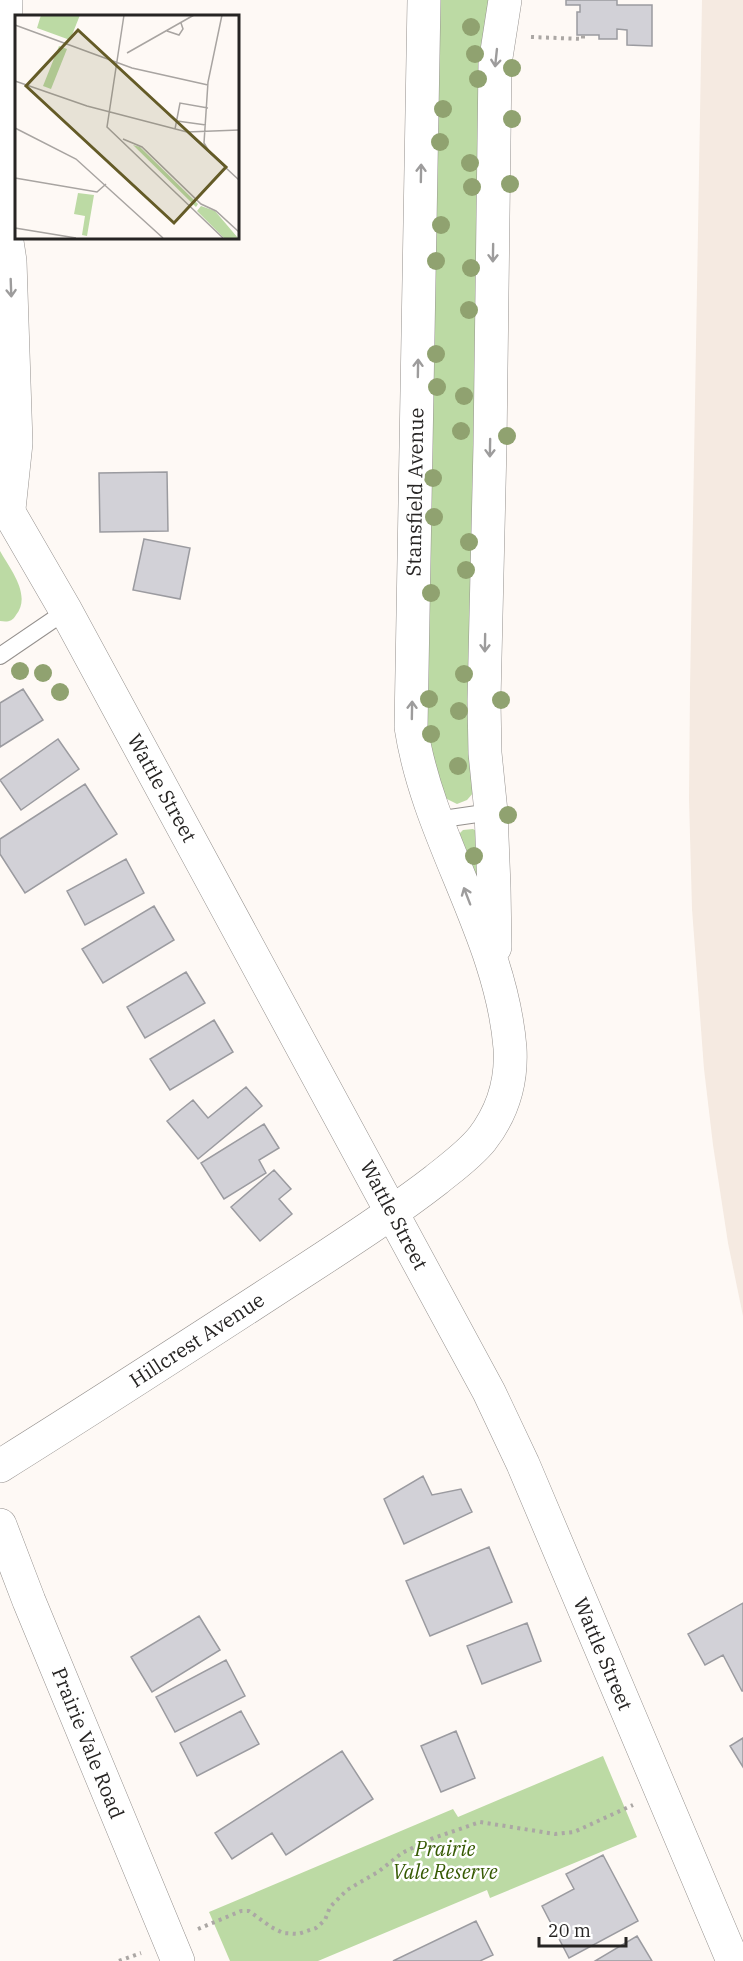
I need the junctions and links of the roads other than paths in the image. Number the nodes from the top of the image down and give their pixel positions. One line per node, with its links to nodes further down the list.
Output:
1 (6, 0): 4 (street)
2 (424, 0): 9 (street, Stansfield Avenue, one-way to 2)
3 (505, 0): 8 (street, Stansfield Avenue, one-way to 8)
4 (1, 213): 5 (street, one-way to 5)
5 (4, 503): 6 (street, Wattle Street)
6 (66, 611): 7 (lane); 11 (street, Wattle Street)
7 (0, 656)
8 (490, 812): 9 (lane); 10 (street, Stansfield Avenue)
9 (436, 820): 10 (street, Stansfield Avenue, one-way to 9)
10 (495, 970): 11 (street, Stansfield Avenue)
11 (393, 1212): 12 (street, Hillcrest Avenue); 15 (street, Wattle Street)
12 (0, 1466)
13 (0, 1525): 14 (street, Prairie Vale Road)
14 (178, 1961)
15 (733, 1961)

